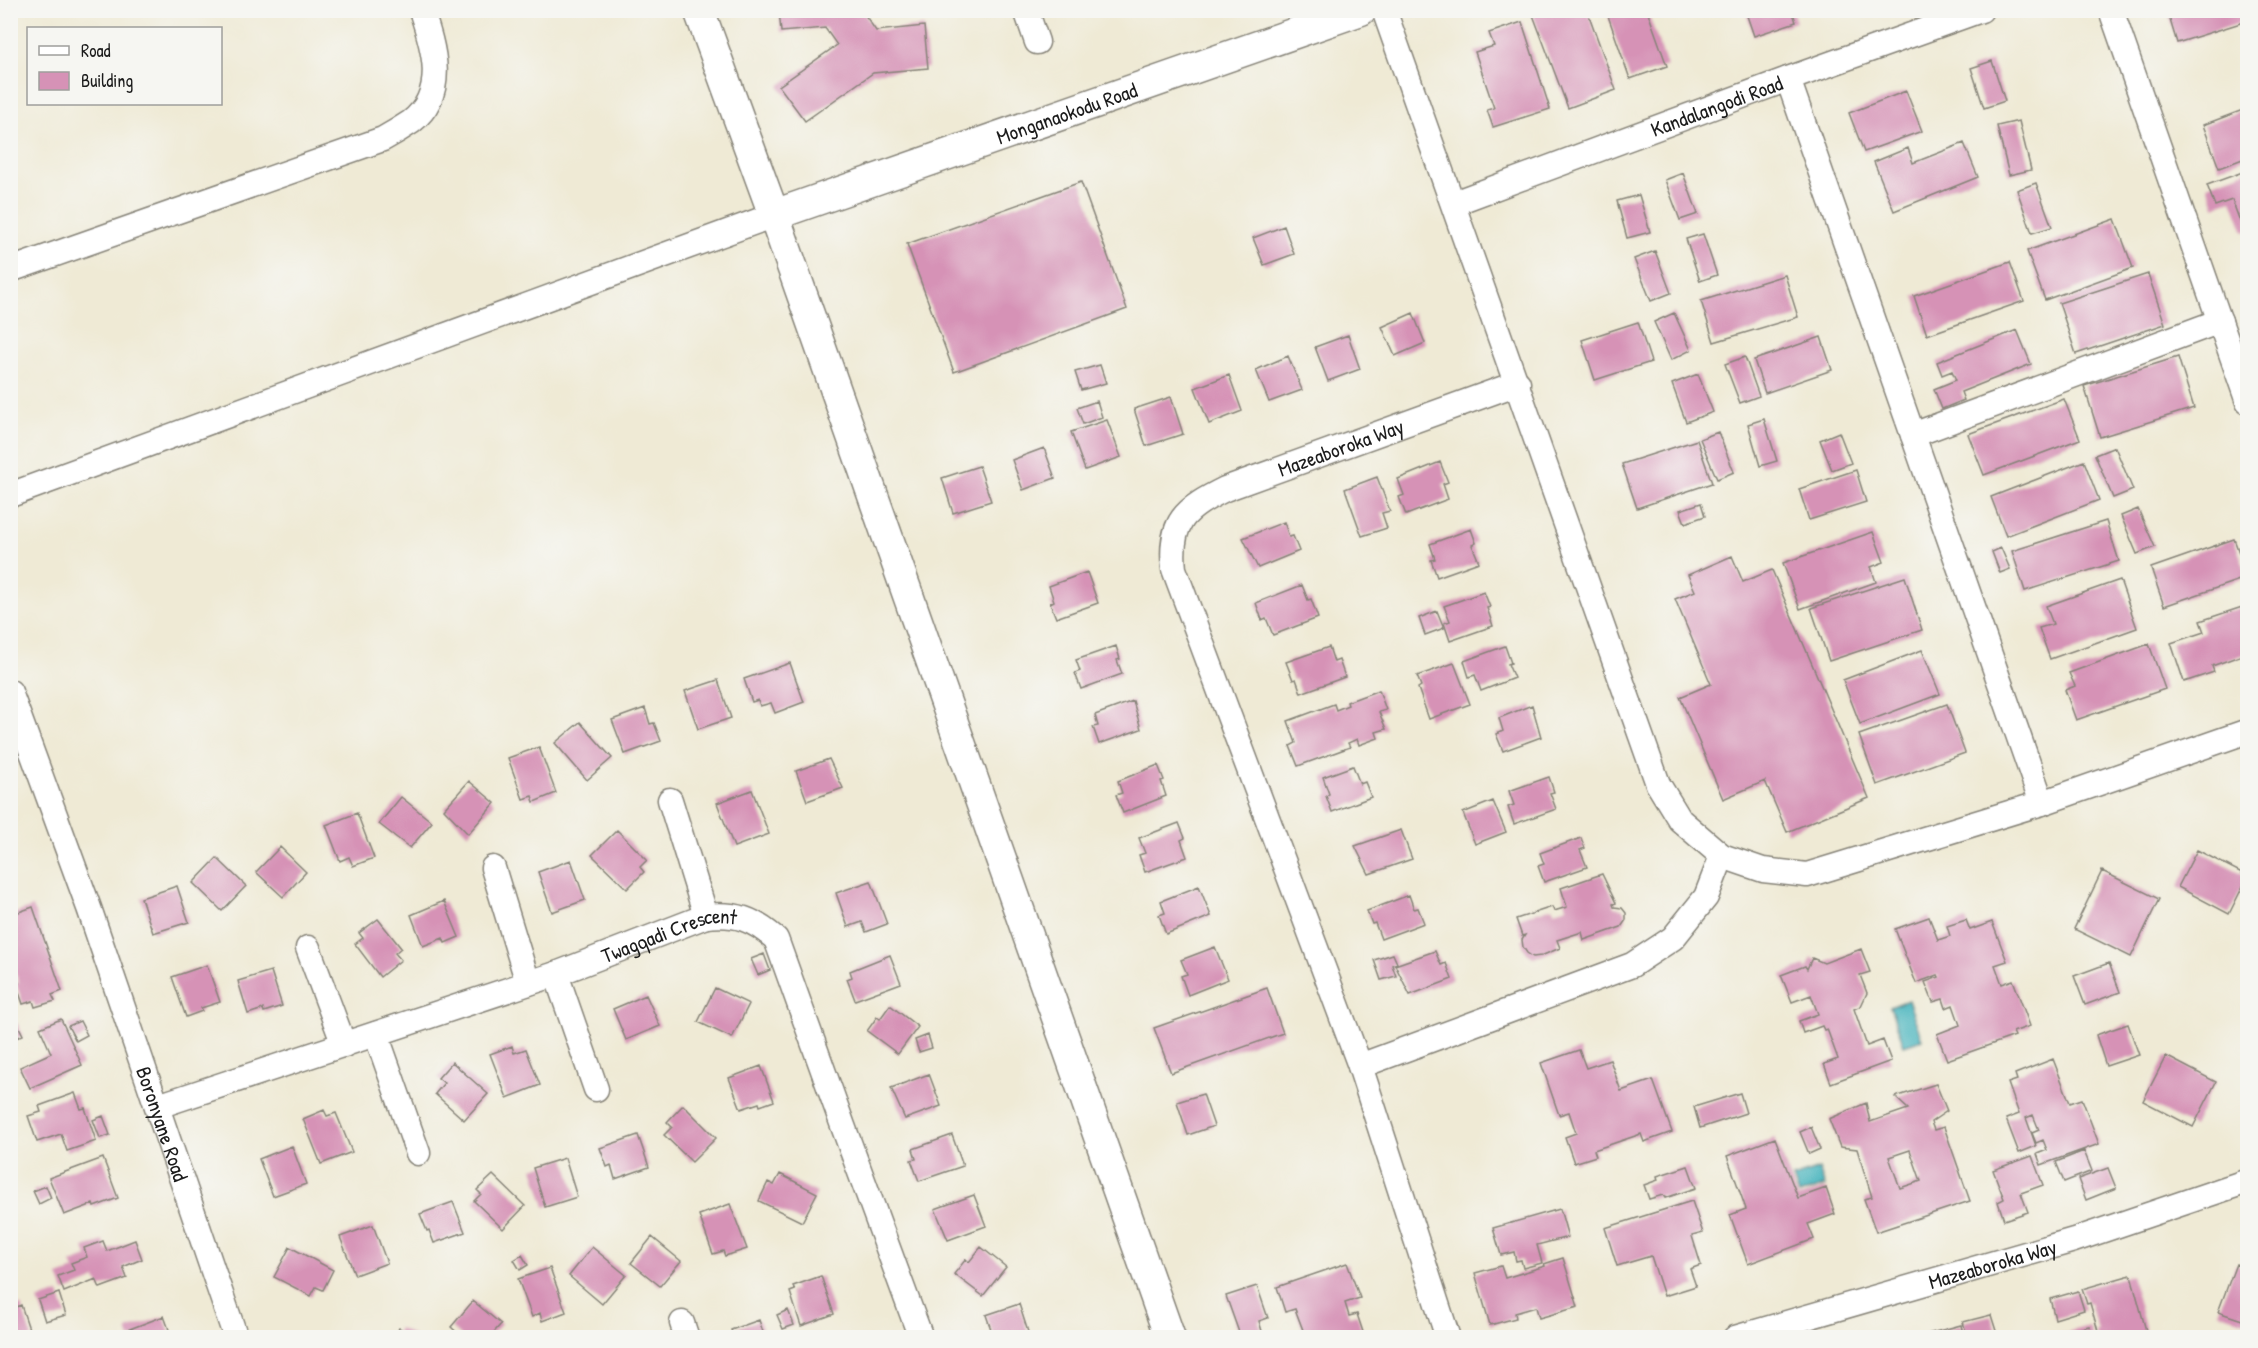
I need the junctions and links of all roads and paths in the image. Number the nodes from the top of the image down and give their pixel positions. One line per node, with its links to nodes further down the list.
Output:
1 (422, 10): 12 (street)
2 (699, 10): 11 (street)
3 (1026, 10): 8 (street)
4 (1361, 10): 11 (street, Monganaokodu Road)
5 (1384, 10): 10 (street)
6 (1981, 10): 9 (street, Kandalangodi Road)
7 (2111, 10): 13 (street)
8 (1037, 42)
9 (1788, 79): 10 (street, Kandalangodi Road); 16 (street)
10 (1454, 203): 14 (street)
11 (774, 215): 17 (street); 37 (street)
12 (10, 270)
13 (2220, 321): 15 (street); 16 (street)
14 (1518, 383): 22 (street); 30 (street, Mazeaboroka Way)
15 (2247, 402)
16 (1913, 435): 21 (street)
17 (10, 495)
18 (10, 692): 32 (street, Boronyane Road)
19 (2247, 731): 21 (street)
20 (670, 801): 24 (street)
21 (2042, 803): 22 (street)
22 (1722, 856): 30 (street)
23 (493, 868): 27 (street)
24 (706, 916): 26 (street, Twagqadi Crescent); 36 (street, Twagqadi Crescent)
25 (308, 948): 29 (street)
26 (556, 974): 27 (street, Twagqadi Crescent); 31 (street)
27 (528, 983): 28 (street, Twagqadi Crescent)
28 (376, 1034): 29 (street, Twagqadi Crescent); 33 (street)
29 (344, 1045): 32 (street, Twagqadi Crescent)
30 (1360, 1066): 38 (street)
31 (596, 1089)
32 (158, 1106): 35 (street, Boronyane Road)
33 (418, 1153)
34 (2247, 1181): 39 (street, Mazeaboroka Way)
35 (236, 1338)
36 (921, 1338)
37 (1170, 1338)
38 (1448, 1338)
39 (1735, 1338)

